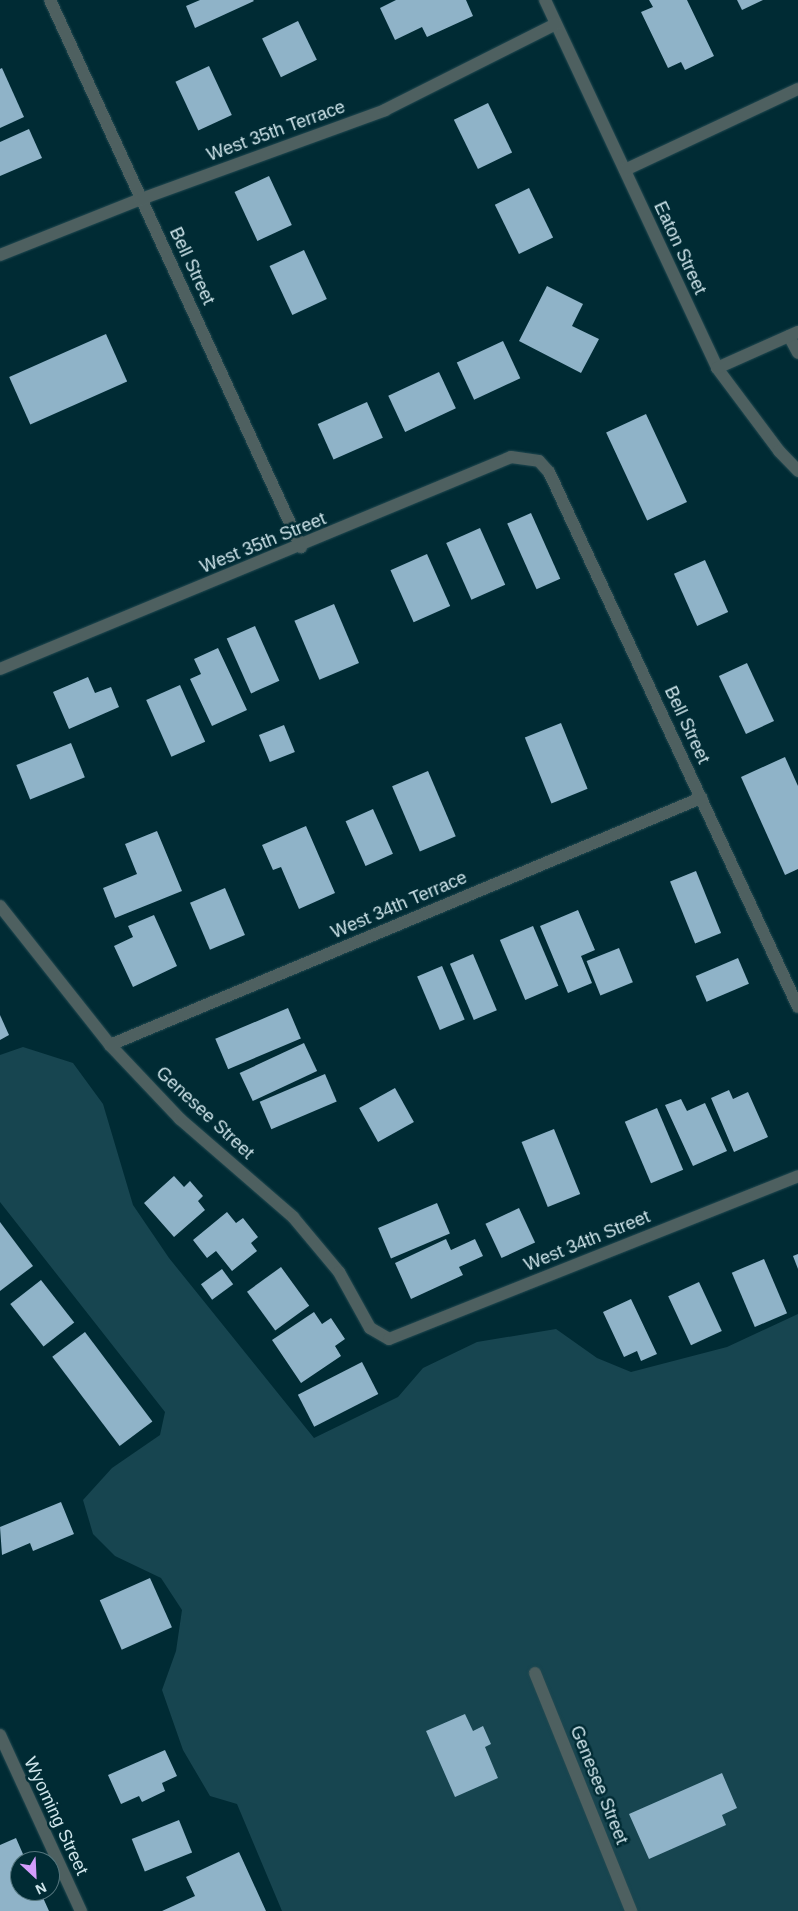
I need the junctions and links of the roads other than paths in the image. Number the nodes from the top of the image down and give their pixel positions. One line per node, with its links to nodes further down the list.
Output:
1 (50, 0): 6 (street, Bell Street)
2 (545, 0): 3 (street, Eaton Street)
3 (556, 24): 5 (street, Eaton Street); 6 (street, West 35th Terrace)
4 (798, 89): 5 (street)
5 (625, 170): 10 (street, Eaton Street)
6 (142, 198): 7 (street, West 35th Terrace); 13 (street, Bell Street)
7 (0, 255)
8 (793, 334): 9 (street); 10 (street)
9 (798, 354)
10 (717, 368): 12 (street, Eaton Street)
11 (539, 461): 13 (street, West 35th Street); 15 (street, Bell Street)
12 (798, 471)
13 (301, 547): 14 (street, West 35th Street)
14 (0, 670)
15 (701, 798): 17 (street, Bell Street); 18 (street, West 34th Terrace)
16 (0, 906): 18 (street, Genesee Street)
17 (798, 1007)
18 (110, 1044): 20 (street, Genesee Street)
19 (798, 1176): 20 (street, West 34th Street)
20 (389, 1339)
21 (535, 1673): 24 (street, Genesee Street)
22 (0, 1735): 23 (street, Wyoming Street)
23 (81, 1911)
24 (631, 1911)

